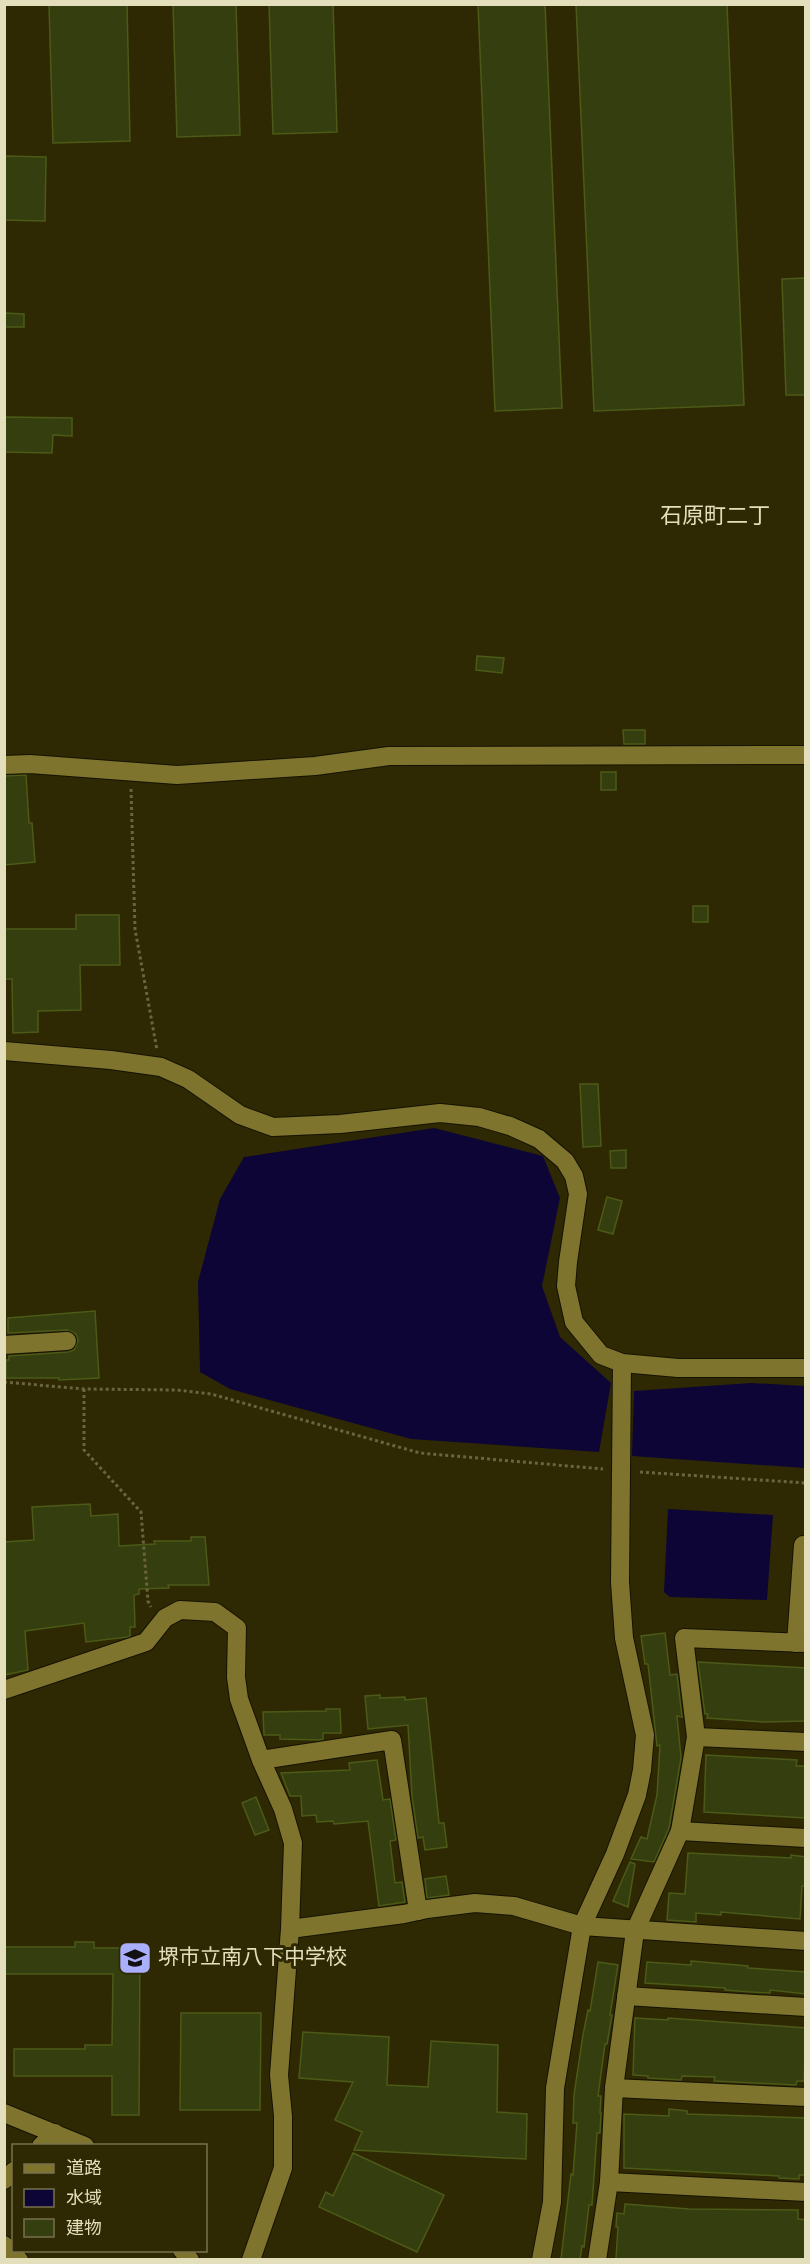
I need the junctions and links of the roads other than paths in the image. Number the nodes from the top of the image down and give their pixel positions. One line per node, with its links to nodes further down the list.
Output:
1 (806, 754): 2 (street)
2 (4, 765)
3 (4, 1051): 6 (street)
4 (67, 1341): 5 (street)
5 (4, 1345)
6 (622, 1363): 7 (street); 17 (street)
7 (806, 1368)
8 (806, 1545): 9 (street)
9 (801, 1643): 11 (street)
10 (4, 1689): 13 (street)
11 (696, 1737): 12 (street); 14 (street)
12 (806, 1742)
13 (261, 1760): 16 (street); 18 (street)
14 (680, 1831): 15 (street); 19 (street)
15 (806, 1838)
16 (418, 1911): 17 (street); 18 (street)
17 (582, 1926): 19 (street); 33 (street)
18 (290, 1929): 32 (street)
19 (635, 1931): 20 (street); 21 (street)
20 (806, 1941)
21 (626, 1996): 22 (street); 23 (street)
22 (806, 2007)
23 (614, 2088): 24 (street); 28 (street)
24 (806, 2097)
25 (4, 2113): 26 (street)
26 (48, 2139): 27 (street)
27 (79, 2144)
28 (609, 2182): 29 (street); 34 (street)
29 (806, 2192)
30 (4, 2245): 31 (street)
31 (18, 2259)
32 (251, 2259)
33 (540, 2259)
34 (597, 2259)

